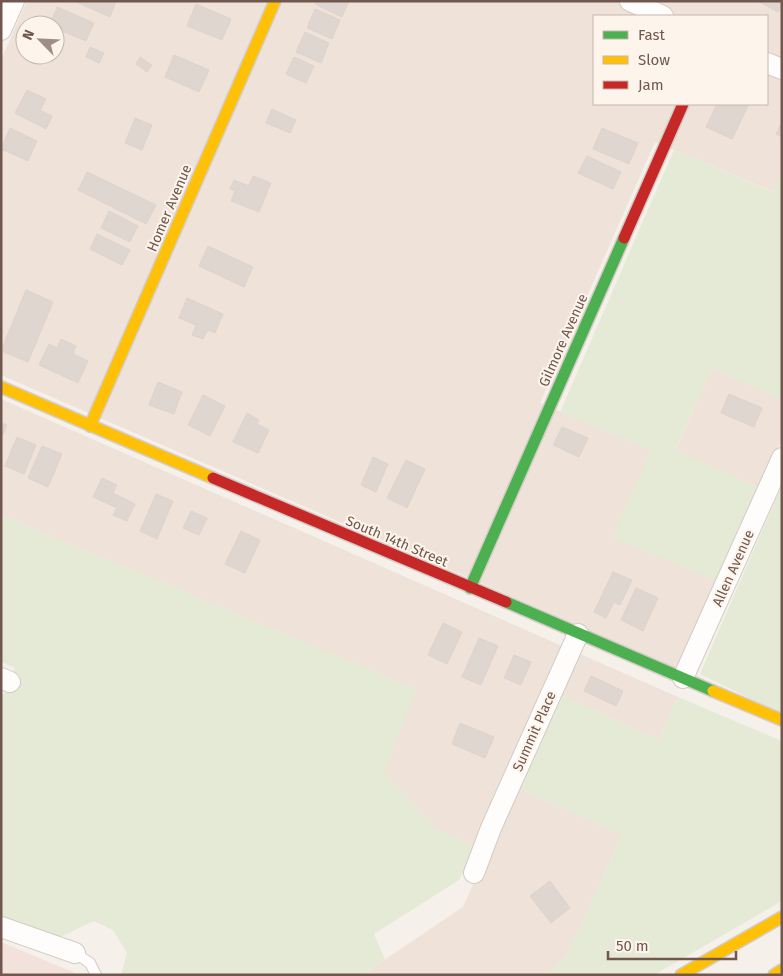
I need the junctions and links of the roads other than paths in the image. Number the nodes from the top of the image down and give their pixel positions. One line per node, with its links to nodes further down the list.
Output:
1 (14, 1): 5 (street)
2 (275, 1): 10 (main road, Homer Avenue)
3 (630, 1): 4 (street)
4 (661, 15)
5 (1, 30)
6 (768, 63): 7 (street)
7 (782, 69)
8 (683, 105): 12 (main road, Gilmore Avenue)
9 (1, 387): 10 (main road, South 14th Street)
10 (90, 426): 12 (main road, South 14th Street)
11 (782, 458): 14 (street, Allen Avenue)
12 (470, 588): 13 (main road, South 14th Street)
13 (578, 634): 14 (main road, South 14th Street); 16 (street, Summit Place)
14 (683, 678): 15 (main road, South 14th Street)
15 (782, 720)
16 (474, 872)
17 (782, 917): 22 (main road)
18 (1, 927): 19 (street)
19 (75, 953): 21 (lane)
20 (782, 970): 23 (main road)
21 (96, 975)
22 (681, 975)
23 (774, 975)

